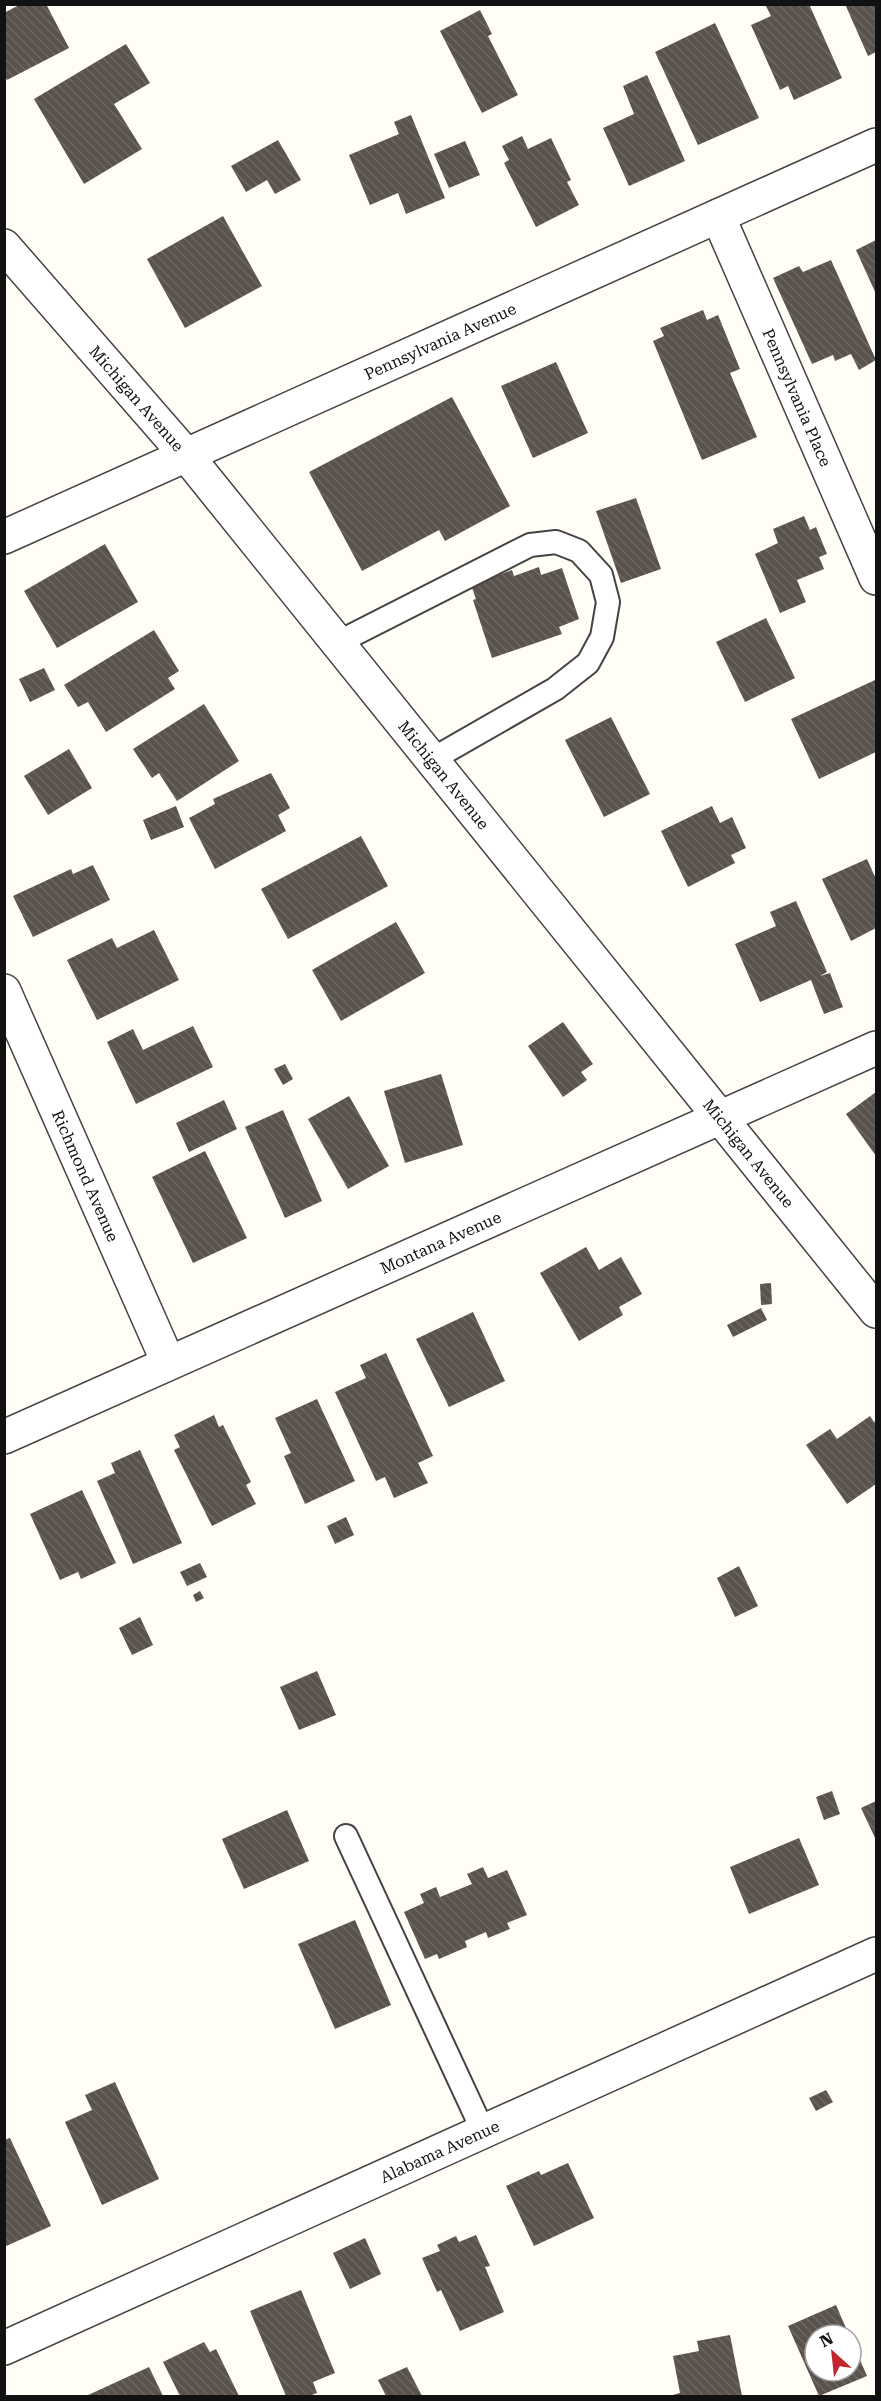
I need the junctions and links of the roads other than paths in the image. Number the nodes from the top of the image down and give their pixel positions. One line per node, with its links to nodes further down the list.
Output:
1 (876, 145): 2 (street, Pennsylvania Avenue)
2 (718, 216): 4 (street, Pennsylvania Avenue); 6 (street, Pennsylvania Place)
3 (4, 246): 4 (street, Michigan Avenue)
4 (187, 456): 5 (street, Pennsylvania Avenue); 7 (street, Michigan Avenue)
5 (4, 537)
6 (876, 578)
7 (337, 643): 8 (street, Michigan Avenue); 8 (lane)
8 (431, 760): 11 (street, Michigan Avenue)
9 (4, 991): 13 (street, Richmond Avenue)
10 (876, 1048): 11 (street, Montana Avenue)
11 (717, 1117): 12 (street, Michigan Avenue); 13 (street, Montana Avenue)
12 (876, 1311)
13 (168, 1362): 14 (street, Montana Avenue)
14 (4, 1437)
15 (346, 1836): 17 (lane)
16 (876, 1954): 17 (street, Alabama Avenue)
17 (483, 2131): 18 (street, Alabama Avenue)
18 (4, 2348)

